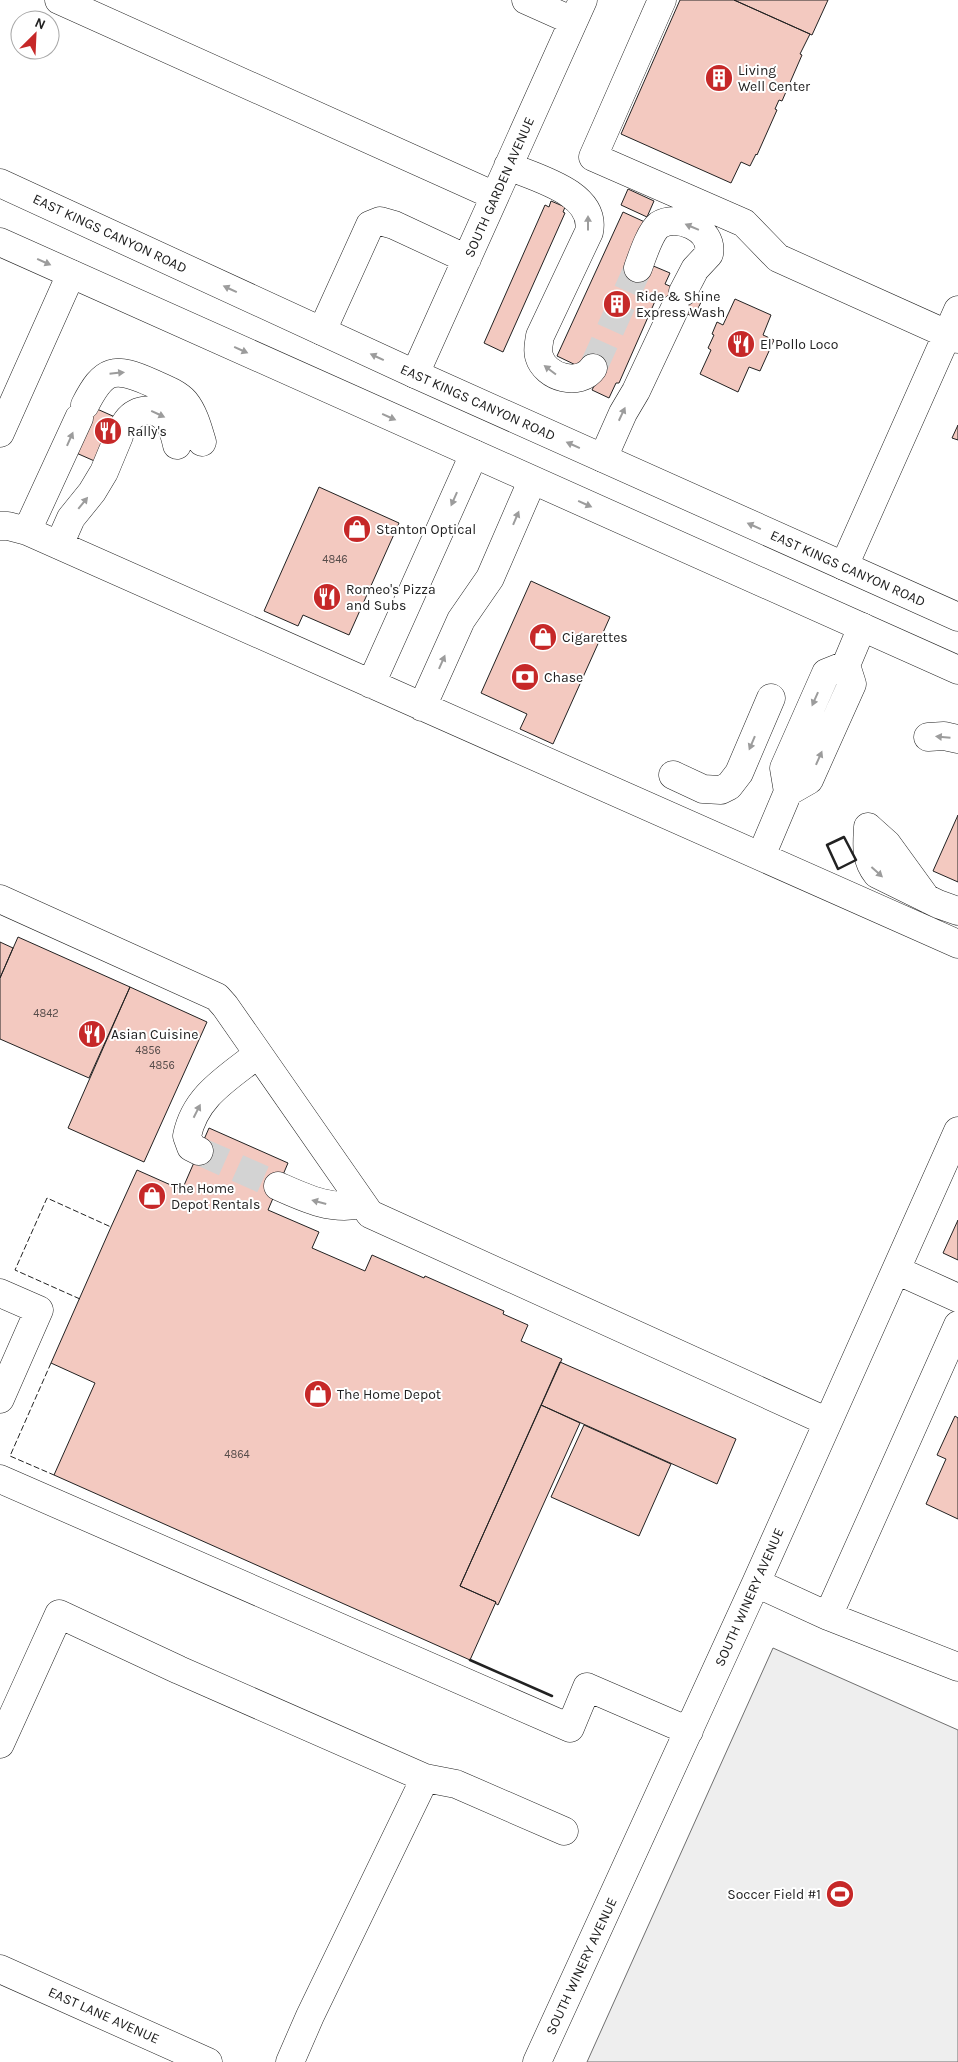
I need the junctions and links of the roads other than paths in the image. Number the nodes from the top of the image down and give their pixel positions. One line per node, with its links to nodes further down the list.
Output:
1 (59, 0): 7 (main road)
2 (526, 0): 4 (main road)
3 (662, 0): 12 (main road)
4 (578, 11): 5 (main road, SOUTH GARDEN AVENUE)
5 (508, 166): 7 (main road, SOUTH GARDEN AVENUE); 14 (main road, one-way to 5)
6 (0, 183): 13 (main road, EAST KINGS CANYON ROAD, one-way to 6)
7 (494, 196): 9 (main road, SOUTH GARDEN AVENUE)
8 (0, 242): 11 (main road, one-way to 11)
9 (466, 259): 13 (main road); 15 (main road, SOUTH GARDEN AVENUE)
10 (638, 268): 18 (main road, one-way to 10)
11 (71, 274): 16 (main road); 17 (main road, one-way to 17)
12 (954, 327): 23 (main road)
13 (322, 331): 15 (main road, EAST KINGS CANYON ROAD, one-way to 13)
14 (593, 368)
15 (415, 374): 18 (main road, EAST KINGS CANYON ROAD, one-way to 15)
16 (0, 433)
17 (474, 454): 19 (main road); 27 (main road, one-way to 27)
18 (603, 458): 23 (main road, EAST KINGS CANYON ROAD, one-way to 18)
19 (532, 481): 25 (main road, one-way to 25); 29 (main road, one-way to 19)
20 (0, 526): 21 (main road)
21 (28, 531): 22 (main road); 22 (main road, one-way to 21)
22 (59, 545): 27 (main road)
23 (844, 566): 24 (main road, EAST KINGS CANYON ROAD)
24 (958, 617)
25 (862, 627): 26 (main road); 34 (main road)
26 (958, 670)
27 (371, 684): 29 (main road)
28 (771, 698): 32 (main road, one-way to 32)
29 (422, 707): 34 (main road)
30 (928, 737): 31 (main road, one-way to 30)
31 (958, 739)
32 (673, 775)
33 (868, 827): 36 (main road, one-way to 36)
34 (760, 856): 37 (main road)
35 (0, 899): 38 (main road)
36 (958, 911)
37 (958, 944)
38 (258, 1054): 40 (main road, one-way to 38); 42 (main road)
39 (958, 1131): 43 (main road, SOUTH WINERY AVENUE)
40 (199, 1151)
41 (278, 1186): 42 (main road, one-way to 41)
42 (361, 1204): 48 (main road)
43 (896, 1270): 45 (main road); 48 (main road, SOUTH WINERY AVENUE)
44 (0, 1293): 47 (main road)
45 (958, 1298)
46 (958, 1325): 51 (main road)
47 (0, 1399)
48 (828, 1422): 50 (main road, SOUTH WINERY AVENUE)
49 (0, 1479): 53 (main road)
50 (756, 1583): 51 (main road); 53 (main road, SOUTH WINERY AVENUE)
51 (828, 1616): 52 (main road)
52 (958, 1667)
53 (689, 1732): 60 (main road, SOUTH WINERY AVENUE)
54 (0, 1744): 55 (main road)
55 (424, 1778): 56 (main road); 59 (main road)
56 (564, 1831)
57 (0, 1968): 58 (main road, EAST LANE AVENUE)
58 (208, 2062)
59 (290, 2062)
60 (537, 2062)

